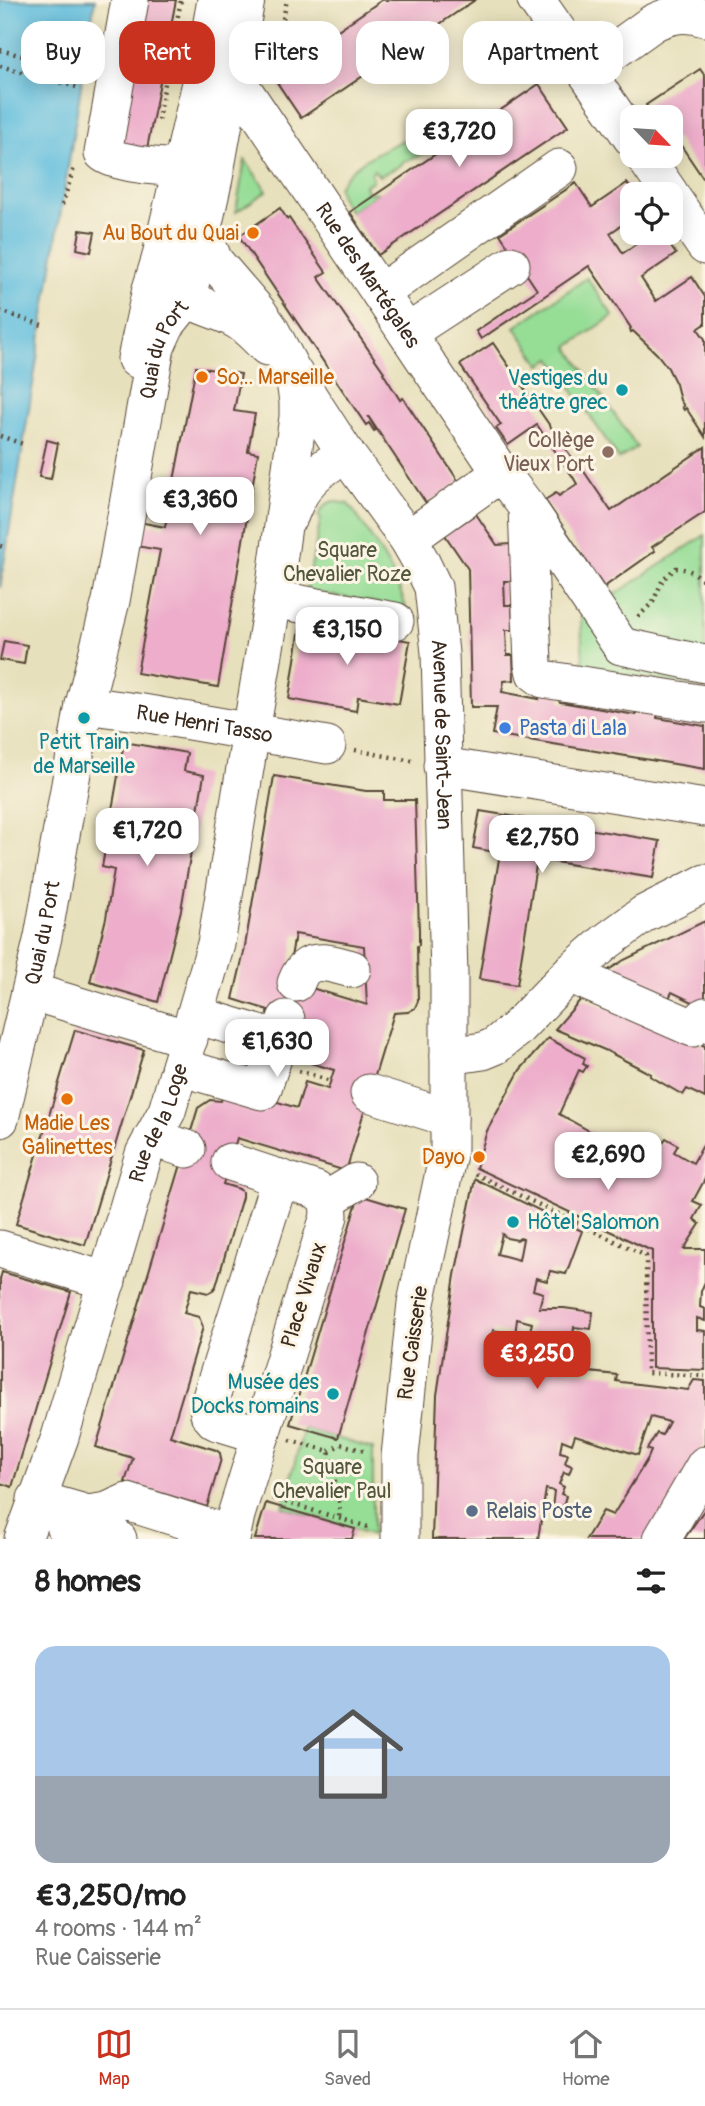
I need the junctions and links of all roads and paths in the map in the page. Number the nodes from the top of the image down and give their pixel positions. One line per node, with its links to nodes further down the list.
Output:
1 (130, 0): 20 (street)
2 (181, 0): 20 (path)
3 (216, 0): 20 (street, Quai du Port)
4 (246, 0): 8 (street, Quai du Port)
5 (287, 0): 9 (path)
6 (536, 0): 10 (street)
7 (705, 18): 11 (street)
8 (243, 21)
9 (282, 21)
10 (551, 21)
11 (623, 44)
12 (0, 50): 13 (path)
13 (21, 56)
14 (0, 66): 18 (path)
15 (232, 84): 23 (street, Quai du Port)
16 (239, 84): 27 (street, Rue des Martégales)
17 (595, 84): 19 (street)
18 (80, 88)
19 (620, 121)
20 (166, 167): 25 (street, Quai du Port)
21 (559, 168): 27 (street)
22 (683, 214): 24 (street)
23 (202, 231): 28 (street, Quai du Port); 32 (street, Avenue de Saint-Jean)
24 (705, 246)
25 (160, 260): 28 (street, Avenue de Saint-Jean); 48 (street, Quai du Port)
26 (511, 265): 31 (street)
27 (380, 293): 31 (street, Rue des Martégales)
28 (187, 299): 32 (street, Avenue de Saint-Jean); 48 (street, Quai du Port)
29 (0, 310): 30 (path)
30 (42, 325)
31 (407, 333): 36 (street, Rue des Martégales)
32 (292, 371): 35 (street, Avenue de Saint-Jean); 38 (street, Rue de la Loge)
33 (0, 436): 34 (path)
34 (23, 444)
35 (346, 454): 38 (street, Rue de la Loge); 39 (street, Avenue de Saint-Jean)
36 (501, 473): 37 (street, Rue des Martégales); 39 (street)
37 (527, 507): 45 (street, Rue des Martégales); 47 (street)
38 (282, 534): 43 (street, Rue de la Loge)
39 (408, 539): 51 (street, Avenue de Saint-Jean)
40 (0, 546): 41 (path)
41 (6, 548)
42 (705, 582): 45 (path)
43 (273, 599): 44 (street); 49 (street, Rue de la Loge)
44 (394, 621)
45 (617, 639): 46 (street)
46 (705, 664)
47 (705, 704)
48 (84, 705): 49 (street, Rue Henri Tasso); 62 (street, Quai du Port)
49 (251, 732): 50 (street, Rue Henri Tasso); 59 (street, Rue de la Loge)
50 (327, 745)
51 (442, 766): 52 (street); 60 (street, Avenue de Saint-Jean)
52 (705, 808)
53 (705, 883): 55 (street)
54 (352, 969): 56 (street)
55 (569, 974): 58 (street); 60 (street)
56 (296, 983)
57 (49, 997): 59 (street)
58 (699, 1022)
59 (188, 1041): 59 (street); 63 (street, Rue de la Loge)
60 (461, 1055): 64 (street, Rue Caisserie)
61 (369, 1093): 64 (street)
62 (0, 1119)
63 (152, 1138): 65 (street); 69 (street, Rue de la Loge)
64 (448, 1142): 70 (path); 78 (street, Rue Caisserie)
65 (187, 1149)
66 (230, 1162): 67 (street, Place Vivaux)
67 (277, 1177): 71 (street); 71 (street, Place Vivaux)
68 (0, 1249): 69 (street)
69 (107, 1281): 76 (street, Rue de la Loge)
70 (705, 1376)
71 (262, 1433): 72 (path); 75 (street, Place Vivaux)
72 (329, 1451): 73 (path); 77 (path)
73 (368, 1451)
74 (705, 1465): 82 (street)
75 (244, 1491): 77 (path); 79 (street, Place Vivaux)
76 (22, 1517): 79 (street)
77 (339, 1518): 78 (path)
78 (384, 1533)
79 (232, 1537)
80 (72, 1539): 81 (street)
81 (118, 1539)
82 (662, 1539)

